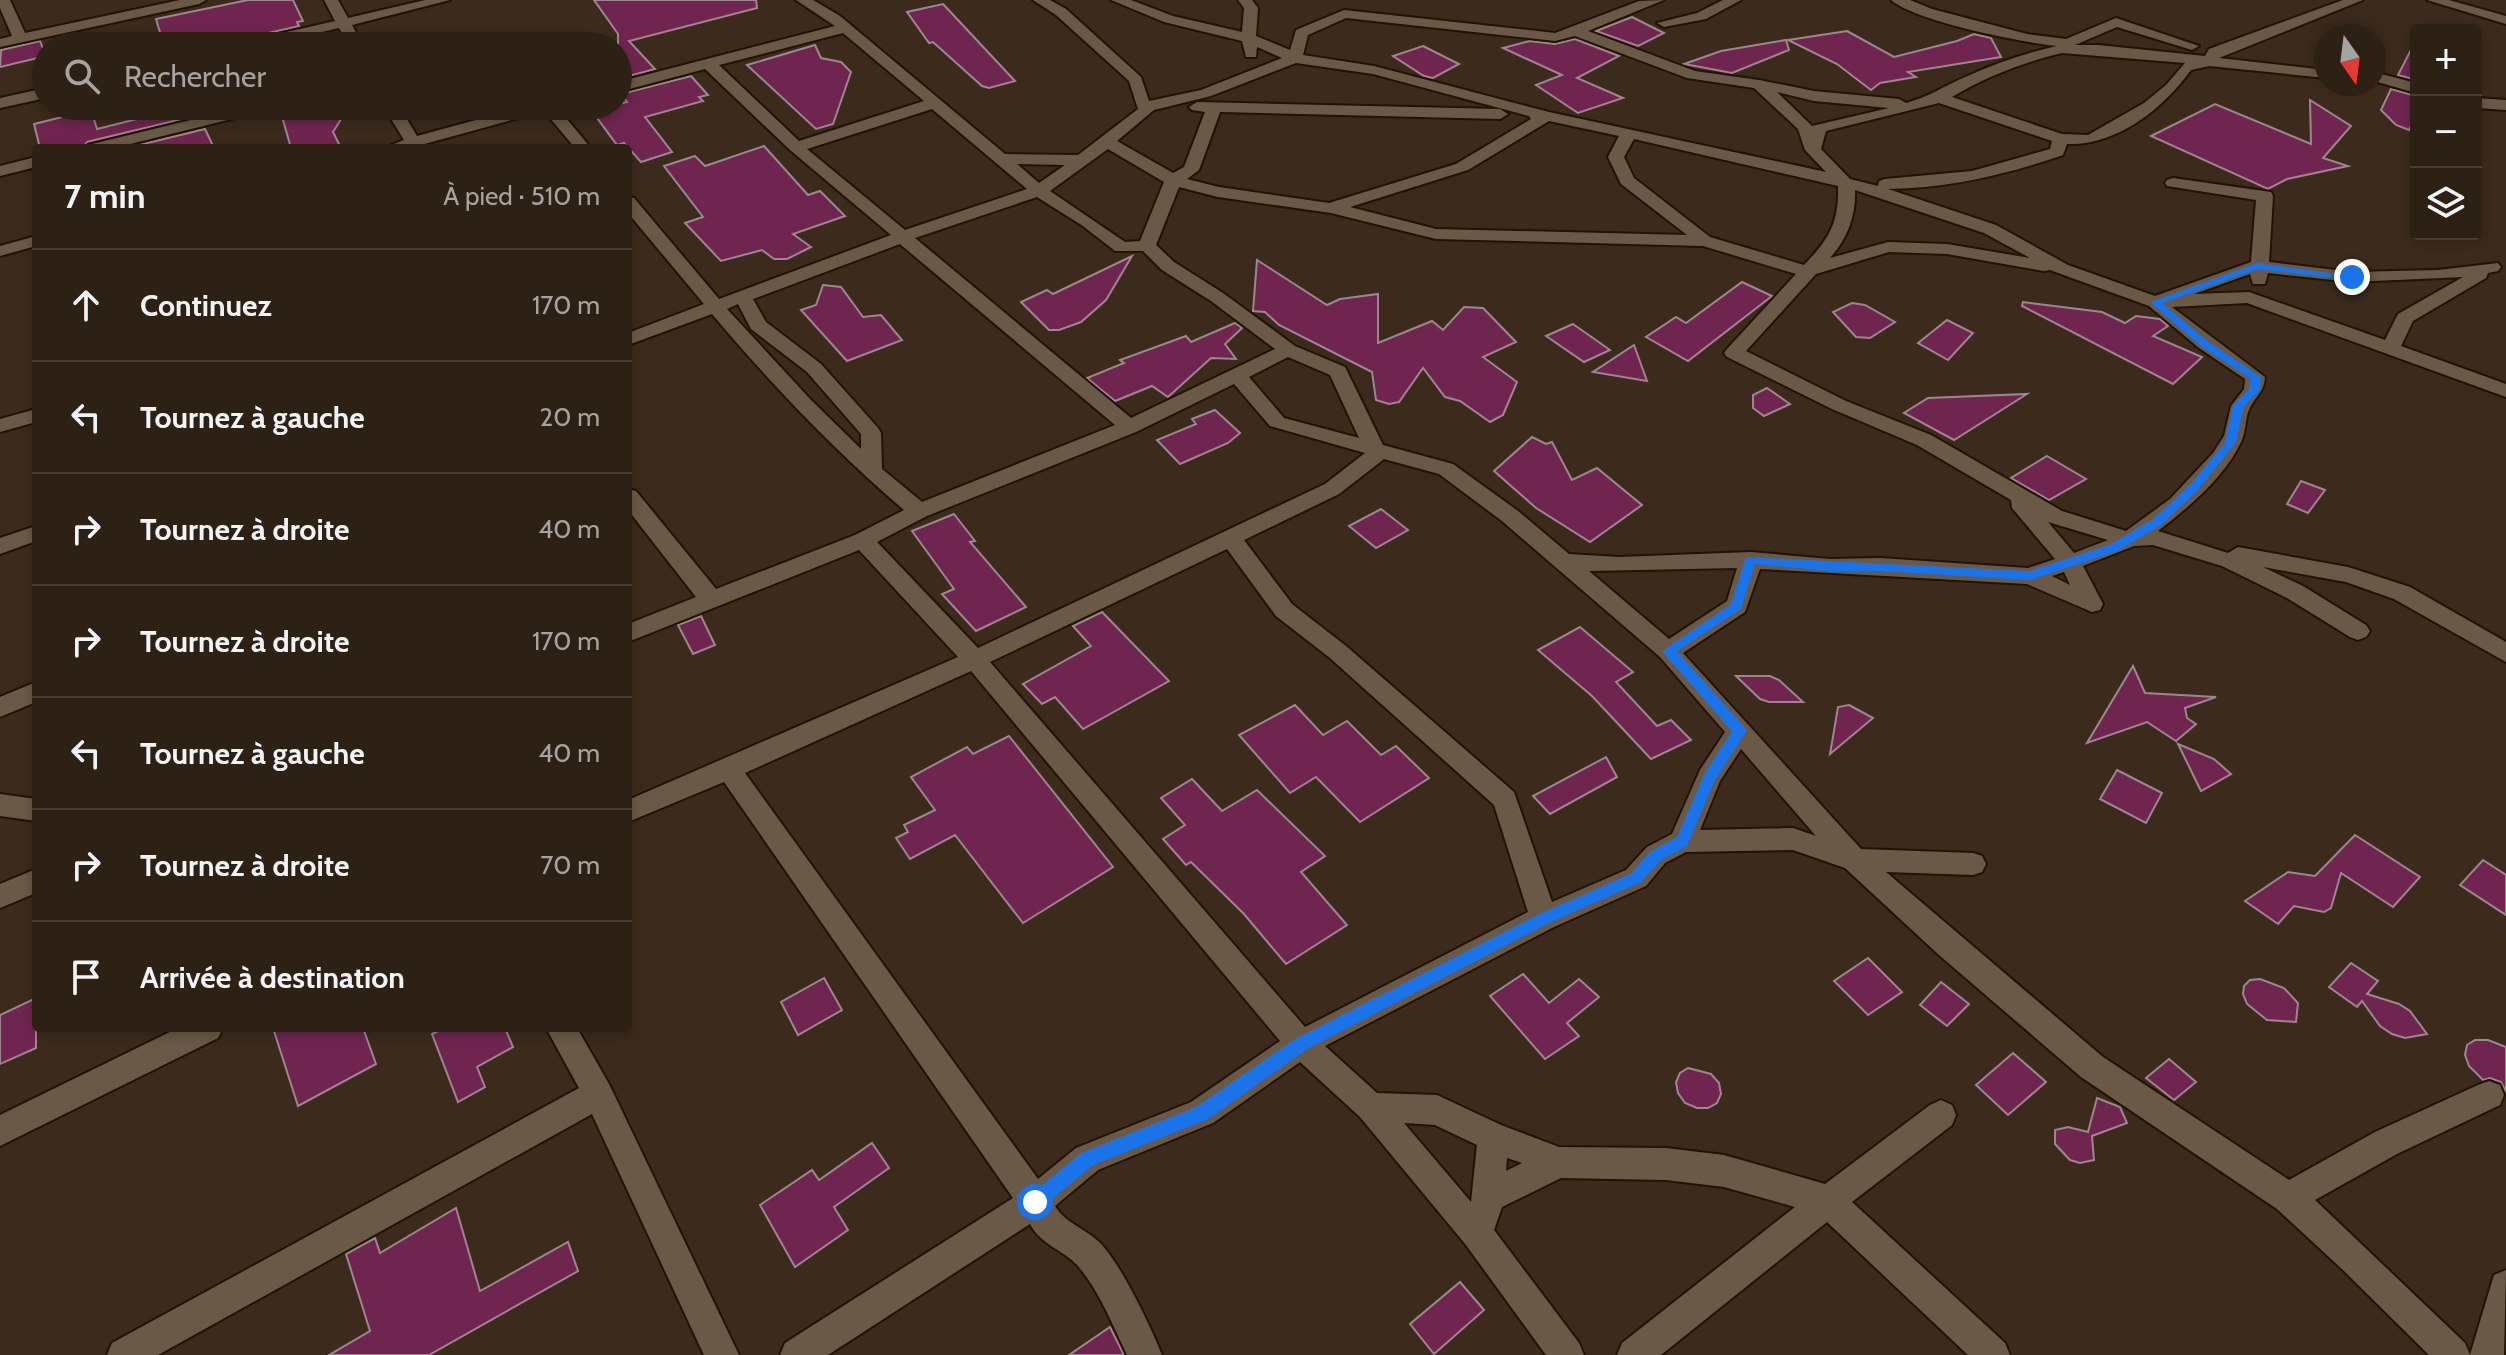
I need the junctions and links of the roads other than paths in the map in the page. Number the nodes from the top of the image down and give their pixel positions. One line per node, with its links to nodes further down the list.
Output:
1 (3, 0): 28 (street)
2 (199, 0): 22 (street)
3 (331, 0): 19 (street)
4 (443, 0): 19 (street)
5 (803, 0): 21 (street)
6 (1040, 0): 16 (street)
7 (1118, 0): 27 (street)
8 (1245, 0): 27 (street)
9 (1378, 0): 18 (street)
10 (1657, 0): 15 (street)
11 (1734, 0): 20 (street)
12 (1903, 0): 30 (street)
13 (2356, 0): 31 (street)
14 (2434, 0): 17 (street)
15 (1632, 3): 25 (street)
16 (1063, 6): 47 (street)
17 (2506, 20)
18 (1404, 21): 25 (street); 32 (street)
19 (343, 23): 23 (street); 24 (street)
20 (1664, 23)
21 (844, 28): 33 (street); 43 (street)
22 (53, 32)
23 (304, 32)
24 (348, 32)
25 (1577, 32): 37 (street)
26 (32, 37): 28 (street)
27 (1249, 38): 32 (street); 38 (street)
28 (21, 39): 29 (street)
29 (0, 43)
30 (2065, 46): 31 (street); 31 (street); 41 (street)
31 (2212, 56): 34 (street); 56 (street)
32 (1295, 58): 38 (street); 50 (street)
33 (708, 63): 36 (street); 62 (street)
34 (2314, 73)
35 (2386, 79): 39 (street)
36 (632, 83)
37 (1759, 84): 45 (street); 63 (street)
38 (1260, 85): 47 (street); 49 (street)
39 (2410, 86)
40 (32, 96): 42 (street)
41 (1940, 98): 45 (street); 56 (street)
42 (0, 103)
43 (934, 103): 62 (street); 64 (street)
44 (2482, 103): 46 (street)
45 (1911, 105): 63 (street)
46 (2506, 105)
47 (1150, 106): 48 (street); 58 (street)
48 (1214, 107): 49 (street); 67 (street)
49 (1253, 108): 50 (street)
50 (1547, 116): 55 (street); 75 (street)
51 (209, 120): 59 (street)
52 (400, 120): 57 (street)
53 (494, 120): 57 (street)
54 (558, 120): 61 (street)
55 (1629, 133): 71 (street); 77 (street)
56 (2060, 139): 71 (street)
57 (413, 142): 60 (street)
58 (1107, 142): 65 (street); 69 (street)
59 (110, 144)
60 (406, 144)
61 (579, 144)
62 (796, 147): 76 (street)
63 (1813, 150): 71 (street)
64 (1001, 159): 65 (street); 72 (street)
65 (1082, 160): 72 (street)
66 (32, 163): 68 (street)
67 (1191, 170): 69 (street); 73 (street)
68 (0, 171)
69 (1173, 180): 73 (street); 79 (street)
70 (2173, 183): 82 (street)
71 (1846, 184): 83 (street); 84 (street)
72 (1039, 191): 76 (street); 79 (street)
73 (1275, 198): 75 (street)
74 (632, 207): 88 (street)
75 (1330, 208): 77 (street)
76 (902, 237): 85 (street); 96 (street)
77 (1704, 241): 84 (street)
78 (32, 242): 80 (street)
79 (1147, 246): 91 (street)
80 (0, 251)
81 (2499, 262): 82 (street); 90 (street)
82 (2257, 266): 86 (street); 87 (street)
83 (2062, 269): 84 (street); 87 (street)
84 (1806, 271): 99 (street)
85 (743, 296): 88 (street); 98 (street)
86 (2261, 301): 87 (street); 90 (street)
87 (2155, 302): 104 (street)
88 (714, 307): 89 (street); 98 (street)
89 (632, 338)
90 (2391, 347): 93 (street)
91 (1288, 350): 92 (street); 97 (street)
92 (1235, 373): 96 (street); 97 (street)
93 (2506, 391)
94 (32, 416): 95 (street)
95 (0, 426)
96 (1129, 427): 101 (street)
97 (1378, 453): 103 (street); 110 (street)
98 (872, 473): 101 (street)
99 (2006, 486): 104 (street); 108 (street)
100 (632, 501): 112 (street)
101 (919, 511): 105 (street)
102 (32, 531): 106 (street)
103 (1231, 538): 117 (street); 130 (street)
104 (2128, 539): 108 (street); 109 (street)
105 (863, 540): 112 (street); 117 (street)
106 (0, 546)
107 (1751, 560): 110 (street); 111 (street); 115 (street)
108 (2068, 560): 111 (street); 111 (street)
109 (2230, 561): 114 (street); 116 (street)
110 (1566, 562): 115 (street)
111 (2030, 576)
112 (710, 598): 113 (street)
113 (632, 631)
114 (2358, 631)
115 (1668, 651): 120 (street)
116 (2506, 653)
117 (974, 659): 121 (street); 133 (street)
118 (32, 693): 119 (street)
119 (0, 708)
120 (1740, 730): 125 (street); 126 (street)
121 (729, 770): 124 (street); 144 (street)
122 (0, 805): 123 (street)
123 (32, 809)
124 (632, 809)
125 (1682, 841): 126 (street); 130 (street)
126 (1854, 860): 127 (street); 142 (street)
127 (1973, 864)
128 (32, 883): 129 (street)
129 (0, 896)
130 (1544, 918): 133 (street)
131 (200, 1032): 138 (street)
132 (563, 1032): 134 (street)
133 (1301, 1044): 136 (street); 144 (street)
134 (598, 1094): 147 (street); 148 (street)
135 (2489, 1095): 142 (street)
136 (1371, 1107): 139 (street); 145 (street)
137 (1941, 1115): 143 (street)
138 (0, 1131)
139 (1493, 1137): 140 (street); 141 (street)
140 (1559, 1162): 141 (street); 143 (street)
141 (1489, 1196): 145 (street)
142 (2288, 1198): 154 (street)
143 (1828, 1201): 152 (street); 153 (street)
144 (1035, 1202): 149 (street); 150 (street)
145 (1477, 1234): 151 (street)
146 (2506, 1287): 155 (street)
147 (124, 1355)
148 (722, 1355)
149 (797, 1355)
150 (1145, 1355)
151 (1567, 1355)
152 (1634, 1355)
153 (1993, 1355)
154 (2453, 1355)
155 (2487, 1355)

